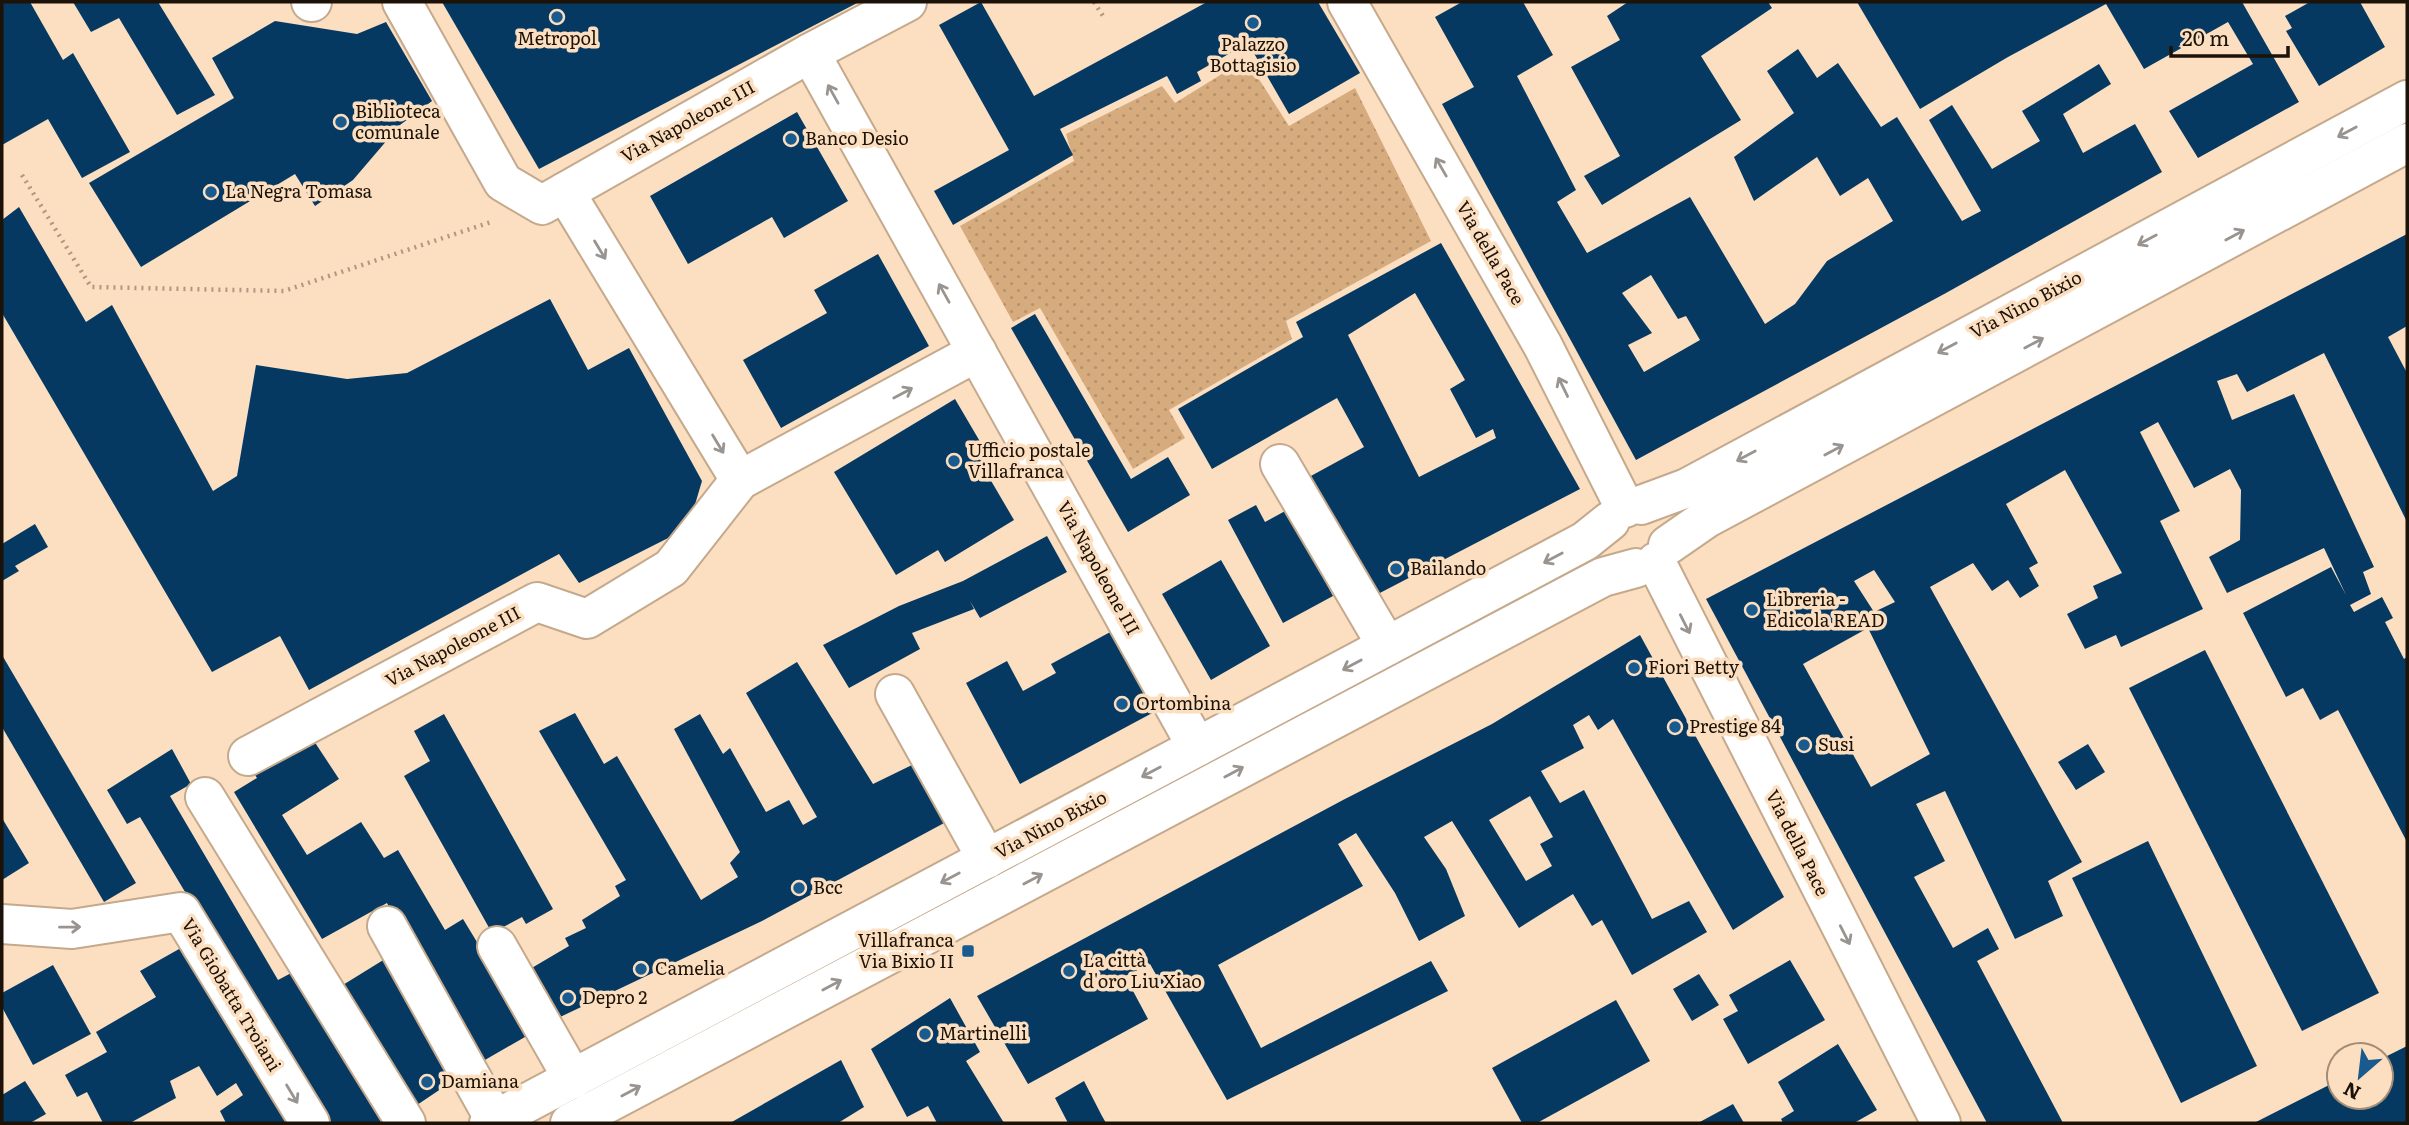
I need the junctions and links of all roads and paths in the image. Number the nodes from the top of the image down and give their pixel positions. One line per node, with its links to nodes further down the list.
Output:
1 (402, 2): 10 (street)
2 (907, 2): 6 (street, Via Napoleone III)
3 (1094, 2): 5 (path)
4 (1347, 2): 14 (street, Via della Pace, one-way to 4)
5 (1105, 19)
6 (810, 53): 10 (street, Via Napoleone III); 11 (street, Via Napoleone III, one-way to 6)
7 (2407, 100): 14 (street, Via Nino Bixio, one-way to 14)
8 (2407, 143): 15 (street, Via Nino Bixio, one-way to 8)
9 (22, 175): 10 (path)
10 (553, 198): 13 (street, one-way to 13)
11 (977, 352): 13 (street, Via Napoleone III, one-way to 11); 18 (street, Via Napoleone III)
12 (1280, 464): 16 (street)
13 (740, 480): 19 (street, Via Napoleone III)
14 (1625, 511): 15 (street); 15 (street); 16 (street, Via Nino Bixio, one-way to 16)
15 (1653, 558): 29 (street, Via Nino Bixio, one-way to 15); 30 (street, Via della Pace, one-way to 30)
16 (1387, 646): 18 (street, Via Nino Bixio, one-way to 18)
17 (895, 694): 21 (street)
18 (1197, 747): 21 (street, Via Nino Bixio, one-way to 21)
19 (248, 756)
20 (205, 797): 28 (street)
21 (987, 859): 25 (street, Via Nino Bixio, one-way to 25)
22 (2, 924): 27 (street, Via Giobatta Troiani, one-way to 27)
23 (387, 926): 26 (street)
24 (497, 946): 25 (street)
25 (573, 1079): 26 (street, Via Nino Bixio)
26 (492, 1121)
27 (310, 1123)
28 (406, 1123)
29 (570, 1123)
30 (1941, 1123)

